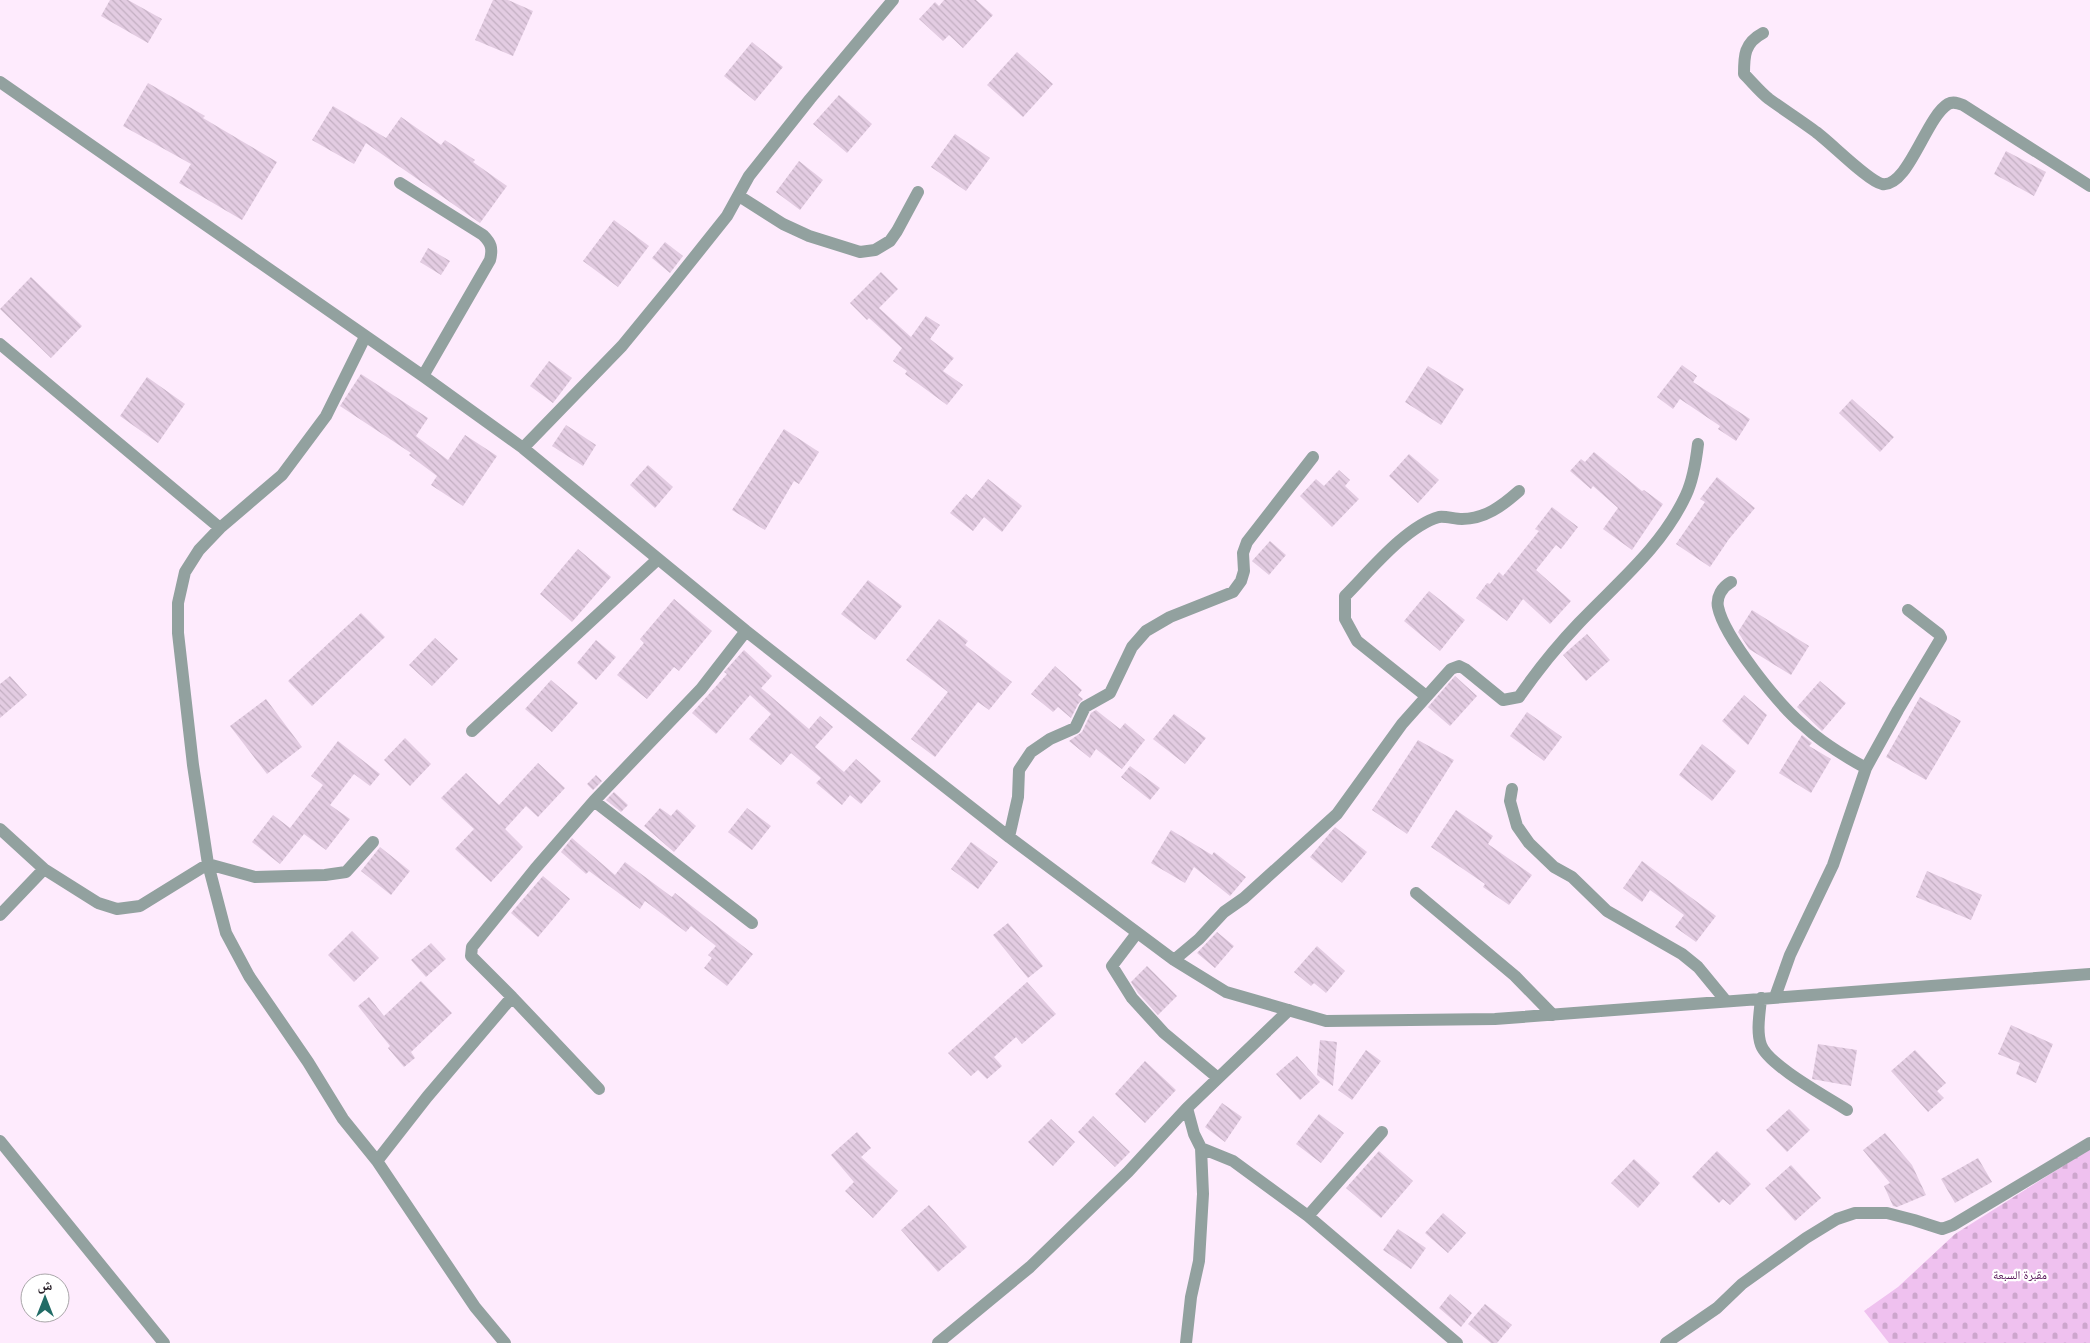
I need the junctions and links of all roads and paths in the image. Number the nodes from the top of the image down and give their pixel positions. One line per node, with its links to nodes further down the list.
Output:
1 (893, 0): 7 (street)
2 (1763, 33): 5 (street)
3 (0, 82): 8 (street)
4 (400, 183): 10 (street)
5 (2090, 186)
6 (918, 192): 7 (street)
7 (739, 196): 12 (street)
8 (366, 337): 10 (street); 15 (street)
9 (0, 344): 15 (street)
10 (423, 376): 12 (street)
11 (1698, 444): 20 (street)
12 (523, 448): 16 (street)
13 (1313, 457): 26 (street)
14 (1519, 492): 20 (street)
15 (220, 528): 28 (street)
16 (658, 559): 19 (street); 21 (street)
17 (1731, 582): 22 (street)
18 (1908, 610): 22 (street)
19 (746, 631): 24 (street); 26 (street)
20 (1426, 696): 34 (street)
21 (472, 731)
22 (1866, 768): 37 (street)
23 (1512, 789): 39 (street)
24 (594, 801): 32 (street); 36 (street)
25 (0, 829): 29 (street)
26 (1009, 837): 33 (street)
27 (372, 842): 28 (street)
28 (208, 864): 29 (street); 50 (street)
29 (44, 869): 31 (street)
30 (1416, 893): 41 (street)
31 (0, 914)
32 (752, 923)
33 (1137, 933): 34 (street); 42 (street)
34 (1174, 960): 40 (street)
35 (2090, 974): 37 (street)
36 (512, 997): 43 (street); 50 (street)
37 (1774, 997): 38 (street)
38 (1761, 998): 39 (street); 45 (street)
39 (1726, 1001): 41 (street)
40 (1289, 1010): 41 (street); 42 (street)
41 (1553, 1015)
42 (1218, 1078): 44 (street)
43 (599, 1089)
44 (1188, 1108): 49 (street); 54 (street)
45 (1847, 1110)
46 (1382, 1132): 51 (street)
47 (0, 1141): 52 (street)
48 (2090, 1143): 57 (street)
49 (1201, 1148): 51 (street); 55 (street)
50 (377, 1161): 53 (street)
51 (1308, 1216): 56 (street)
52 (164, 1343)
53 (505, 1343)
54 (938, 1343)
55 (1186, 1343)
56 (1457, 1343)
57 (1666, 1343)

